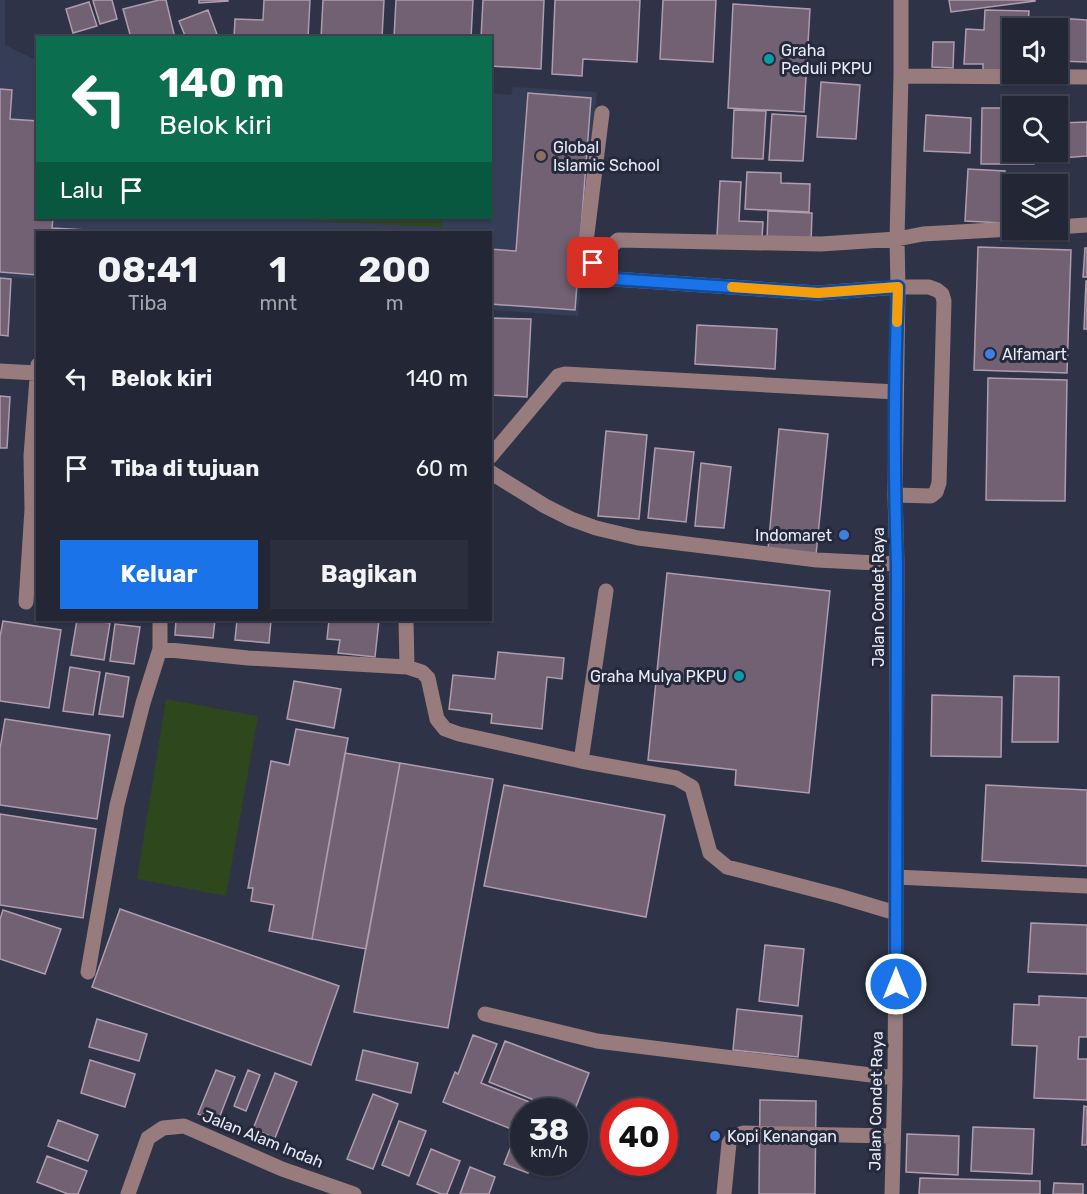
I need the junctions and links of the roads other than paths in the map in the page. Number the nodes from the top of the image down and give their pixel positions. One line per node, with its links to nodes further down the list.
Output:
1 (901, 0): 2 (street, Jalan Condet Raya)
2 (901, 76): 3 (street); 8 (street, Jalan Condet Raya)
3 (1087, 77)
4 (602, 113): 9 (street)
5 (1087, 225): 6 (street)
6 (1068, 226)
7 (1002, 230): 8 (street)
8 (897, 239): 9 (street); 10 (street, Jalan Condet Raya)
9 (593, 263): 10 (street)
10 (898, 287): 14 (street, Jalan Condet Raya); 17 (street)
11 (36, 369): 12 (street)
12 (0, 371)
13 (36, 381): 18 (street)
14 (896, 392): 15 (street); 17 (street, Jalan Condet Raya)
15 (492, 455)
16 (492, 473): 19 (street)
17 (895, 495): 19 (street, Jalan Condet Raya)
18 (35, 509): 21 (street)
19 (897, 564): 27 (street, Jalan Condet Raya)
20 (606, 591): 26 (street)
21 (26, 602)
22 (160, 621): 24 (street)
23 (406, 621): 25 (street)
24 (159, 649): 25 (street); 30 (street)
25 (407, 667): 26 (street)
26 (581, 760): 29 (street)
27 (896, 877): 28 (street); 29 (street, Jalan Condet Raya)
28 (1087, 886)
29 (896, 913): 32 (street, Jalan Condet Raya)
30 (88, 972)
31 (485, 1014): 32 (street)
32 (895, 1078): 33 (street, Jalan Condet Raya)
33 (892, 1136): 36 (street); 37 (street, Jalan Condet Raya)
34 (128, 1194): 35 (street, Jalan Alam Indah)
35 (354, 1194)
36 (724, 1194)
37 (892, 1194)

